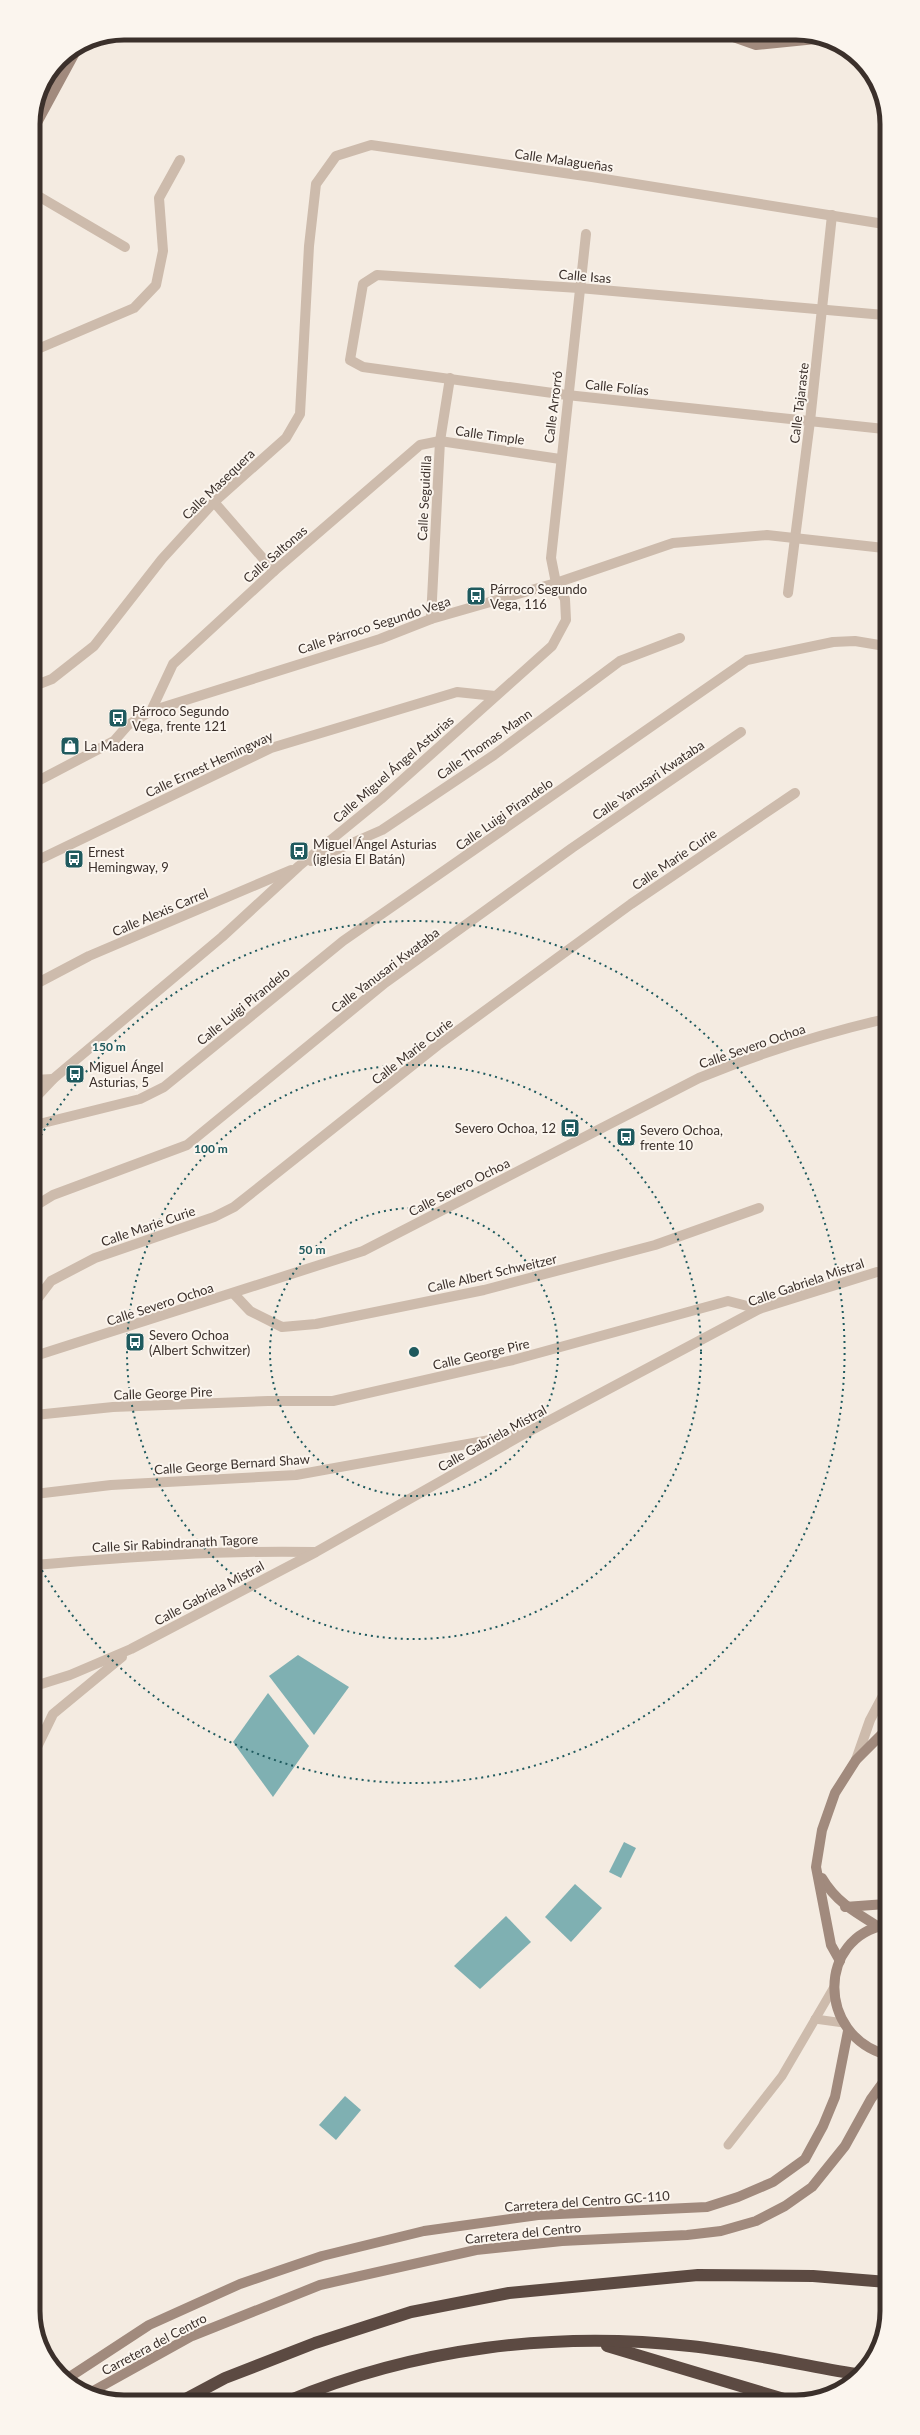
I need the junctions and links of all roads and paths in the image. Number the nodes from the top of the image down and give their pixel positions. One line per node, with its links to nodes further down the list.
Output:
1 (744, 40): 2 (main road)
2 (802, 40)
3 (72, 59): 4 (main road)
4 (41, 116)
5 (180, 160): 15 (street)
6 (40, 198): 11 (street)
7 (832, 215): 8 (street, Calle Malagueñas); 10 (street, Calle Malagueñas); 13 (street, Calle Tajaraste)
8 (880, 223)
9 (586, 234): 12 (street, Calle Arrorró)
10 (309, 246): 23 (street, Calle Masequera)
11 (126, 247)
12 (579, 288): 13 (street, Calle Isas); 16 (street, Calle Isas); 18 (street, Calle Arrorró)
13 (822, 311): 14 (street, Calle Isas); 19 (street, Calle Tajaraste)
14 (880, 315)
15 (40, 348)
16 (350, 360): 17 (street, Calle Folías)
17 (450, 378): 18 (street, Calle Folías); 21 (street, Calle Seguidilla)
18 (567, 395): 19 (street, Calle Folías); 22 (street, Calle Arrorró)
19 (810, 421): 20 (street, Calle Folías); 24 (street, Calle Tajaraste)
20 (880, 429)
21 (440, 441): 22 (street, Calle Timple); 26 (street, Calle Saltonas); 29 (street, Calle Seguidilla)
22 (560, 459): 27 (street, Calle Arrorró)
23 (214, 502): 26 (street); 32 (street, Calle Masequera)
24 (796, 537): 25 (street, Calle Párroco Segundo Vega); 27 (street, Calle Párroco Segundo Vega); 28 (street, Calle Tajaraste)
25 (880, 548)
26 (274, 572): 34 (street, Calle Saltonas)
27 (556, 583): 29 (street, Calle Párroco Segundo Vega); 33 (street, Calle Miguel Ángel Asturias)
28 (788, 593)
29 (431, 620): 34 (street, Calle Párroco Segundo Vega)
30 (680, 638): 39 (street, Calle Thomas Mann)
31 (880, 645): 45 (street, Calle Luigi Pirandelo)
32 (40, 684)
33 (495, 696): 38 (street, Calle Ernest Hemingway); 39 (street, Calle Miguel Ángel Asturias)
34 (151, 711): 36 (street, Calle Párroco Segundo Vega)
35 (741, 732): 46 (street, Calle Yanusari Kwataba)
36 (40, 781)
37 (795, 793): 50 (street, Calle Marie Curie)
38 (40, 859)
39 (299, 866): 40 (street, Calle Alexis Carrel); 43 (street, Calle Miguel Ángel Asturias)
40 (40, 982)
41 (880, 1020): 49 (street, Calle Severo Ochoa)
42 (40, 1080): 43 (street)
43 (53, 1080): 44 (street, Calle Miguel Ángel Asturias)
44 (40, 1092)
45 (40, 1123)
46 (40, 1203)
47 (759, 1208): 49 (street, Calle Albert Schweitzer)
48 (877, 1272): 51 (street, Calle Gabriela Mistral)
49 (234, 1294): 52 (street, Calle Severo Ochoa)
50 (40, 1295)
51 (759, 1309): 53 (street, Calle George Pire); 54 (street, Calle Gabriela Mistral)
52 (40, 1354)
53 (40, 1415)
54 (524, 1434): 55 (street, Calle George Bernard Shaw); 56 (street, Calle Gabriela Mistral)
55 (40, 1493)
56 (316, 1552): 57 (street, Calle Sir Rabindranath Tagore); 58 (street, Calle Gabriela Mistral)
57 (40, 1565)
58 (131, 1649): 59 (street, Calle Gabriela Mistral); 62 (street, Calle Gabriela Mistral)
59 (40, 1684)
60 (880, 1701): 63 (street)
61 (880, 1736): 63 (main road)
62 (40, 1740)
63 (856, 1760): 64 (main road)
64 (816, 1868): 66 (main road); 69 (main road)
65 (880, 1904): 66 (main road)
66 (845, 1907): 67 (main road)
67 (880, 1924)
68 (880, 1928): 69 (main road)
69 (840, 1961): 70 (main road)
70 (834, 1986): 71 (lane); 72 (main road)
71 (815, 2019): 72 (lane); 75 (lane)
72 (846, 2027): 73 (main road); 79 (main road, Carretera del Centro GC-110)
73 (880, 2053)
74 (880, 2086): 80 (main road, Carretera del Centro)
75 (728, 2145)
76 (880, 2281): 81 (highway)
77 (588, 2340): 78 (highway); 82 (highway); 83 (highway)
78 (852, 2373)
79 (71, 2376)
80 (94, 2390)
81 (193, 2395)
82 (303, 2395)
83 (771, 2395)

